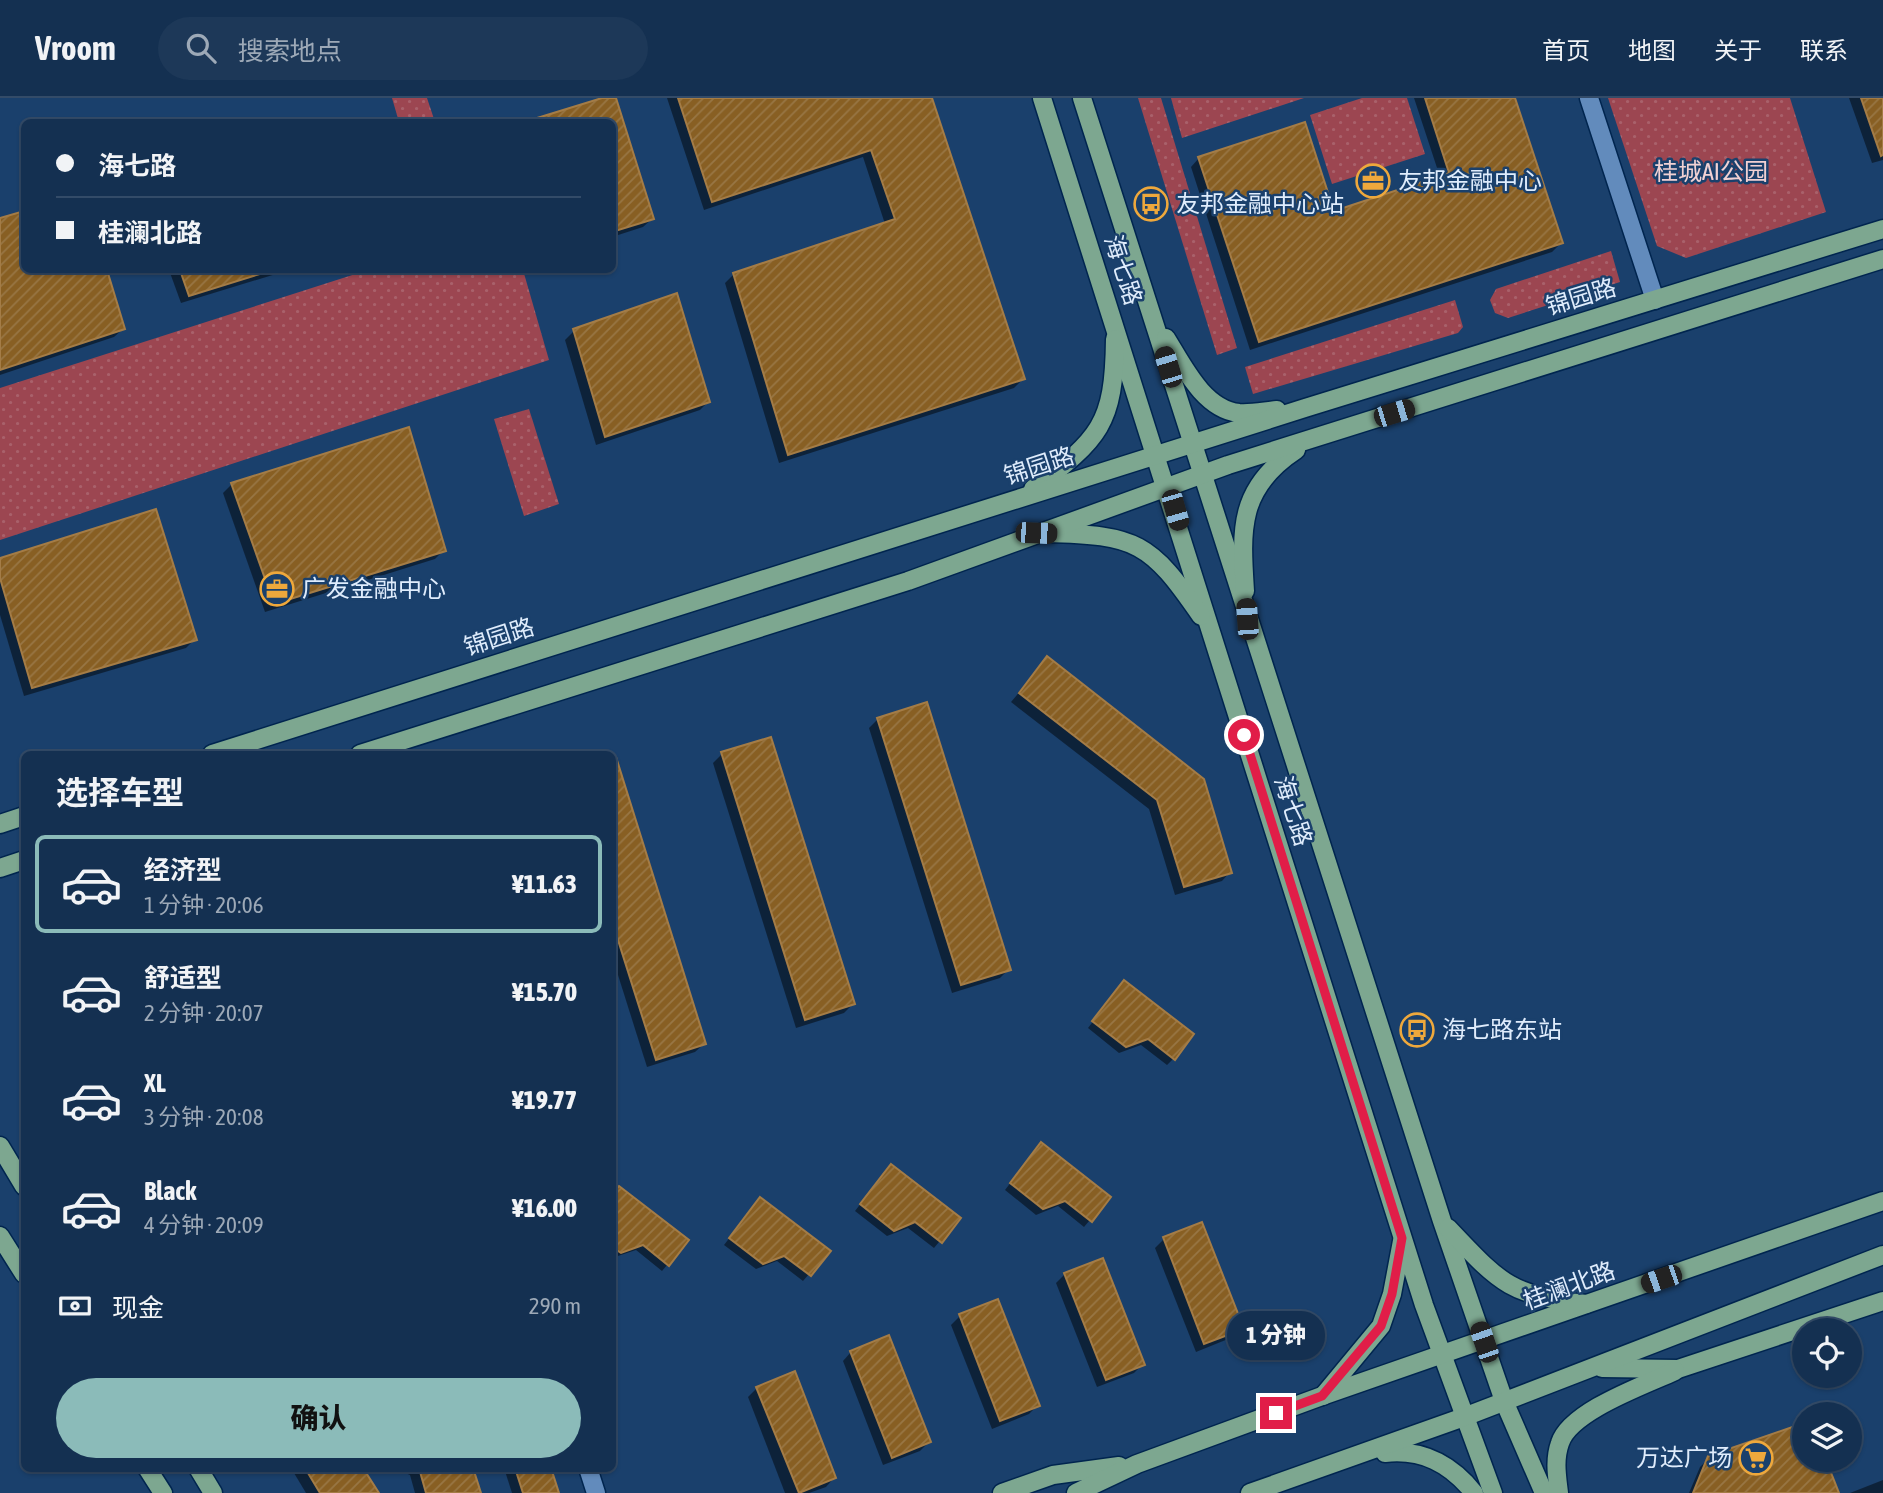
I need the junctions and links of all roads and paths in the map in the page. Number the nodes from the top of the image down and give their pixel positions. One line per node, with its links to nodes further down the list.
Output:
1 (1042, 98): 8 (main road, 海七路)
2 (1082, 98): 7 (main road)
3 (1589, 98): 6 (street)
4 (1883, 229): 6 (main road, 锦园路)
5 (1883, 259): 10 (main road)
6 (1655, 300): 9 (main road, 锦园路)
7 (1152, 315): 9 (main road); 11 (main road)
8 (1115, 325): 12 (main road, 海七路); 15 (main road)
9 (1305, 408): 11 (main road, 锦园路)
10 (1316, 437): 13 (main road); 17 (main road)
11 (1192, 444): 12 (main road, 锦园路); 13 (main road)
12 (1157, 454): 14 (main road, 海七路); 15 (main road, 锦园路)
13 (1200, 475): 14 (main road); 17 (main road)
14 (1167, 487): 16 (main road); 18 (main road, 海七路)
15 (1024, 496): 19 (main road, 锦园路)
16 (1036, 533): 18 (main road); 20 (main road)
17 (1247, 619): 28 (main road)
18 (1210, 630): 30 (main road, 海七路)
19 (221, 751)
20 (371, 751)
21 (21, 817): 22 (main road)
22 (0, 824)
23 (21, 861): 24 (main road)
24 (2, 868)
25 (0, 1146): 26 (main road)
26 (21, 1181)
27 (1883, 1201): 34 (main road, 桂澜北路)
28 (1442, 1221): 34 (main road); 35 (main road)
29 (0, 1236): 32 (main road)
30 (1402, 1238): 36 (main road, 海七路); 39 (main road)
31 (1883, 1255): 37 (main road)
32 (21, 1269)
33 (1883, 1301): 38 (main road)
34 (1590, 1304): 35 (main road, 桂澜北路)
35 (1484, 1342): 36 (main road, 桂澜北路); 40 (main road)
36 (1443, 1357): 39 (main road, 桂澜北路); 41 (main road, 海七路)
37 (1591, 1368): 38 (main road); 40 (main road)
38 (1678, 1369): 56 (main road)
39 (1322, 1396): 43 (main road, 桂澜北路)
40 (1504, 1401): 41 (main road); 55 (main road)
41 (1464, 1417): 42 (main road); 54 (main road, 海七路)
42 (1353, 1457): 52 (main road); 53 (main road)
43 (1137, 1464): 50 (main road); 51 (main road, 桂澜北路)
44 (150, 1472): 47 (main road)
45 (200, 1472): 48 (main road)
46 (589, 1472): 49 (street)
47 (163, 1493)
48 (213, 1493)
49 (596, 1493)
50 (1002, 1493)
51 (1076, 1493)
52 (1250, 1493)
53 (1474, 1493)
54 (1493, 1493)
55 (1544, 1493)
56 (1559, 1493)

